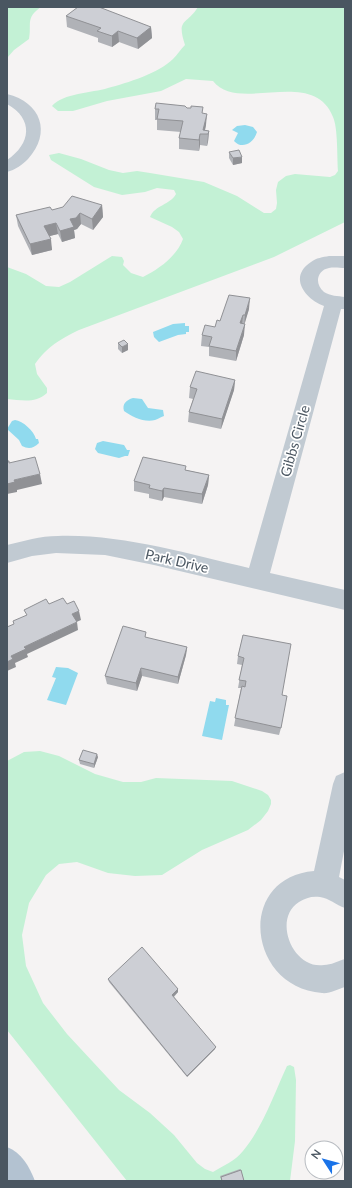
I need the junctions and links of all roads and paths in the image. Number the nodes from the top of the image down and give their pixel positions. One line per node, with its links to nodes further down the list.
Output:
1 (7, 98): 2 (street)
2 (7, 168)
3 (345, 262): 4 (street, Gibbs Circle)
4 (340, 303): 6 (street, Gibbs Circle)
5 (7, 554): 6 (street, Park Drive)
6 (257, 580): 7 (street, Park Drive)
7 (345, 600)
8 (345, 784): 9 (street)
9 (335, 890): 10 (street)
10 (345, 973)
11 (7, 1162): 12 (main road)
12 (20, 1181)

